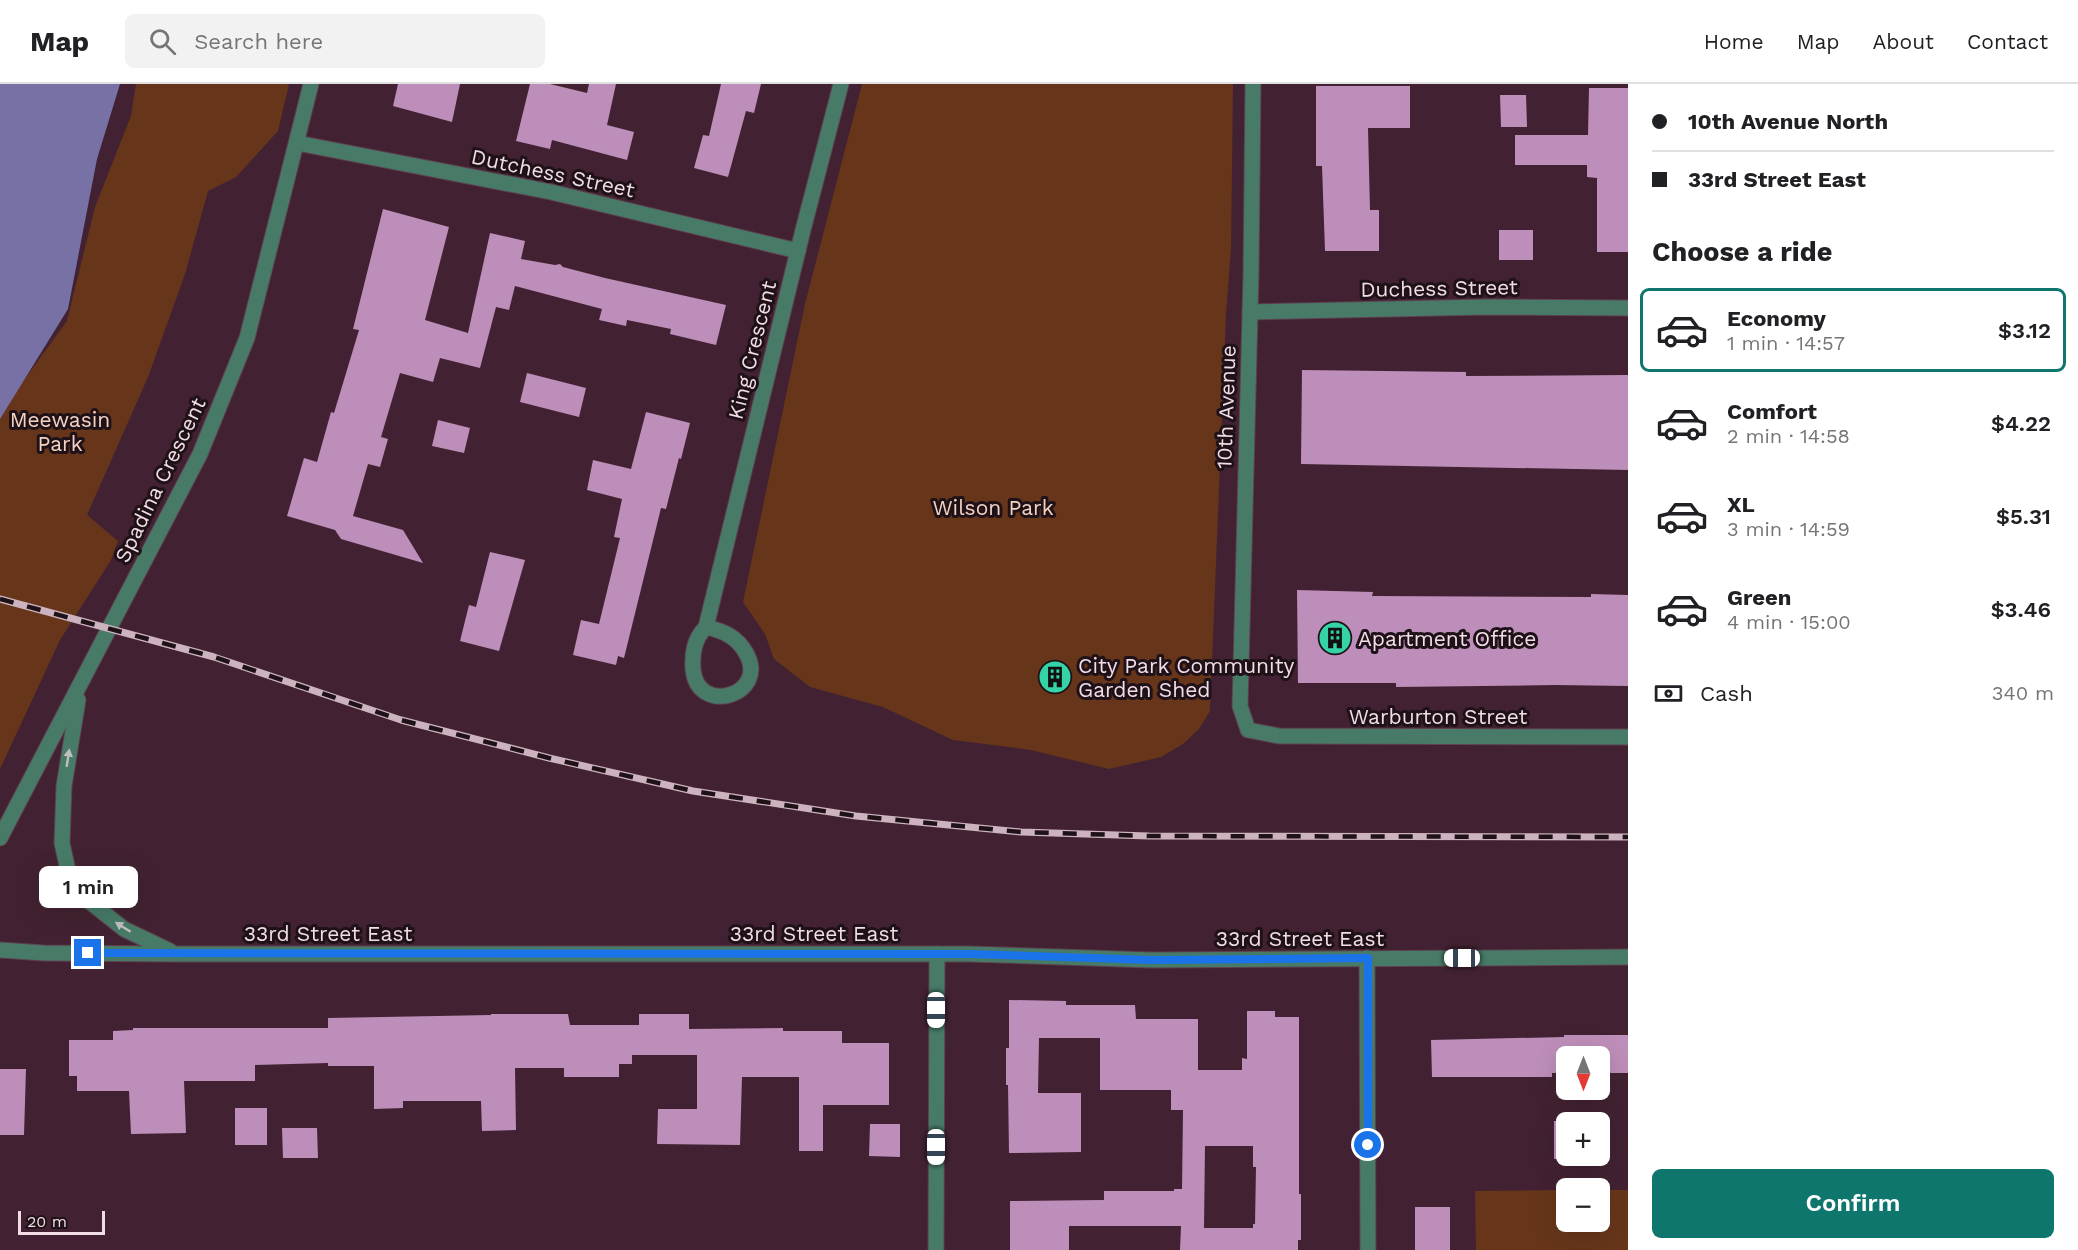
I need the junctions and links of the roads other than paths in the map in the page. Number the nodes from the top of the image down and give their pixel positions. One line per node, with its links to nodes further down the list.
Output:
1 (311, 84): 4 (street, Spadina Crescent)
2 (841, 84): 5 (street, King Crescent)
3 (1253, 84): 7 (street, 10th Avenue)
4 (297, 143): 5 (street, Dutchess Street); 9 (street, Spadina Crescent)
5 (798, 251): 8 (street, King Crescent)
6 (1628, 308): 7 (street, Duchess Street)
7 (1250, 312): 10 (street, 10th Avenue)
8 (706, 627): 8 (street, King Crescent)
9 (79, 689): 12 (street, Spadina Crescent); 14 (street, one-way to 9)
10 (1248, 730): 11 (street, Warburton Street)
11 (1628, 737)
12 (0, 838)
13 (0, 950): 14 (street, 33rd Street East)
14 (175, 954): 15 (street, 33rd Street East)
15 (937, 954): 17 (street, 33rd Street East); 18 (street)
16 (1628, 957): 17 (street, 33rd Street East)
17 (1368, 958): 19 (street)
18 (936, 1250)
19 (1368, 1250)

